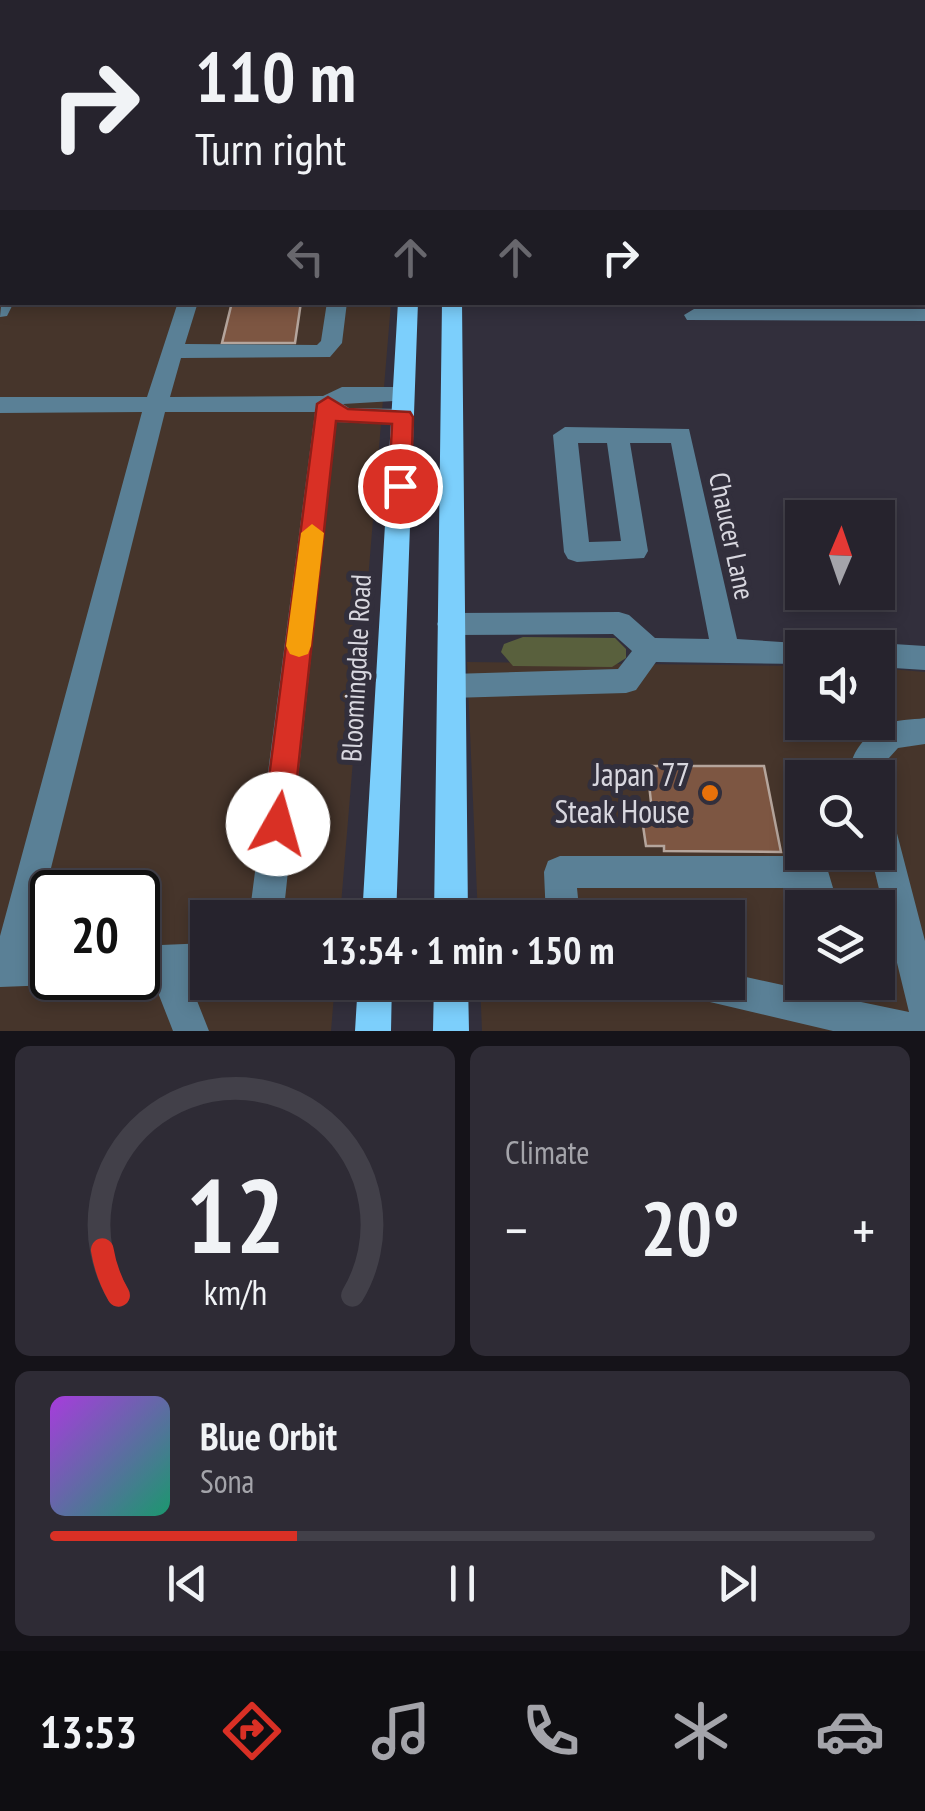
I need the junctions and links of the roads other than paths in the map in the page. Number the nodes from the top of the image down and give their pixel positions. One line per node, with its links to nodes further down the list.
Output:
1 (187, 305): 7 (street)
2 (336, 305): 7 (street)
3 (408, 305): 11 (main road, Bloomingdale Road)
4 (452, 305): 13 (main road)
5 (694, 315): 6 (street)
6 (925, 315)
7 (172, 351): 8 (street)
8 (156, 404): 9 (street); 10 (street); 31 (street)
9 (328, 404): 11 (street); 24 (street)
10 (0, 405)
11 (403, 406): 25 (main road, Bloomingdale Road)
12 (617, 436): 12 (street); 14 (street, Chaucer Lane)
13 (451, 624): 15 (street); 19 (main road)
14 (725, 648): 15 (street); 16 (street)
15 (649, 650): 19 (street)
16 (785, 651)
17 (895, 656): 18 (street)
18 (925, 658)
19 (451, 686): 26 (main road)
20 (925, 731): 21 (street)
21 (868, 760)
22 (885, 870): 38 (street)
23 (818, 890): 27 (street)
24 (268, 900)
25 (380, 900)
26 (451, 900)
27 (562, 900)
28 (190, 961): 29 (street)
29 (160, 963)
30 (30, 969): 31 (street)
31 (4, 970)
32 (160, 978): 39 (street)
33 (745, 989): 34 (street)
34 (785, 993)
35 (374, 1000): 40 (main road)
36 (450, 1000): 41 (main road)
37 (843, 1000): 38 (street)
38 (909, 1024)
39 (191, 1031)
40 (373, 1031)
41 (450, 1031)

